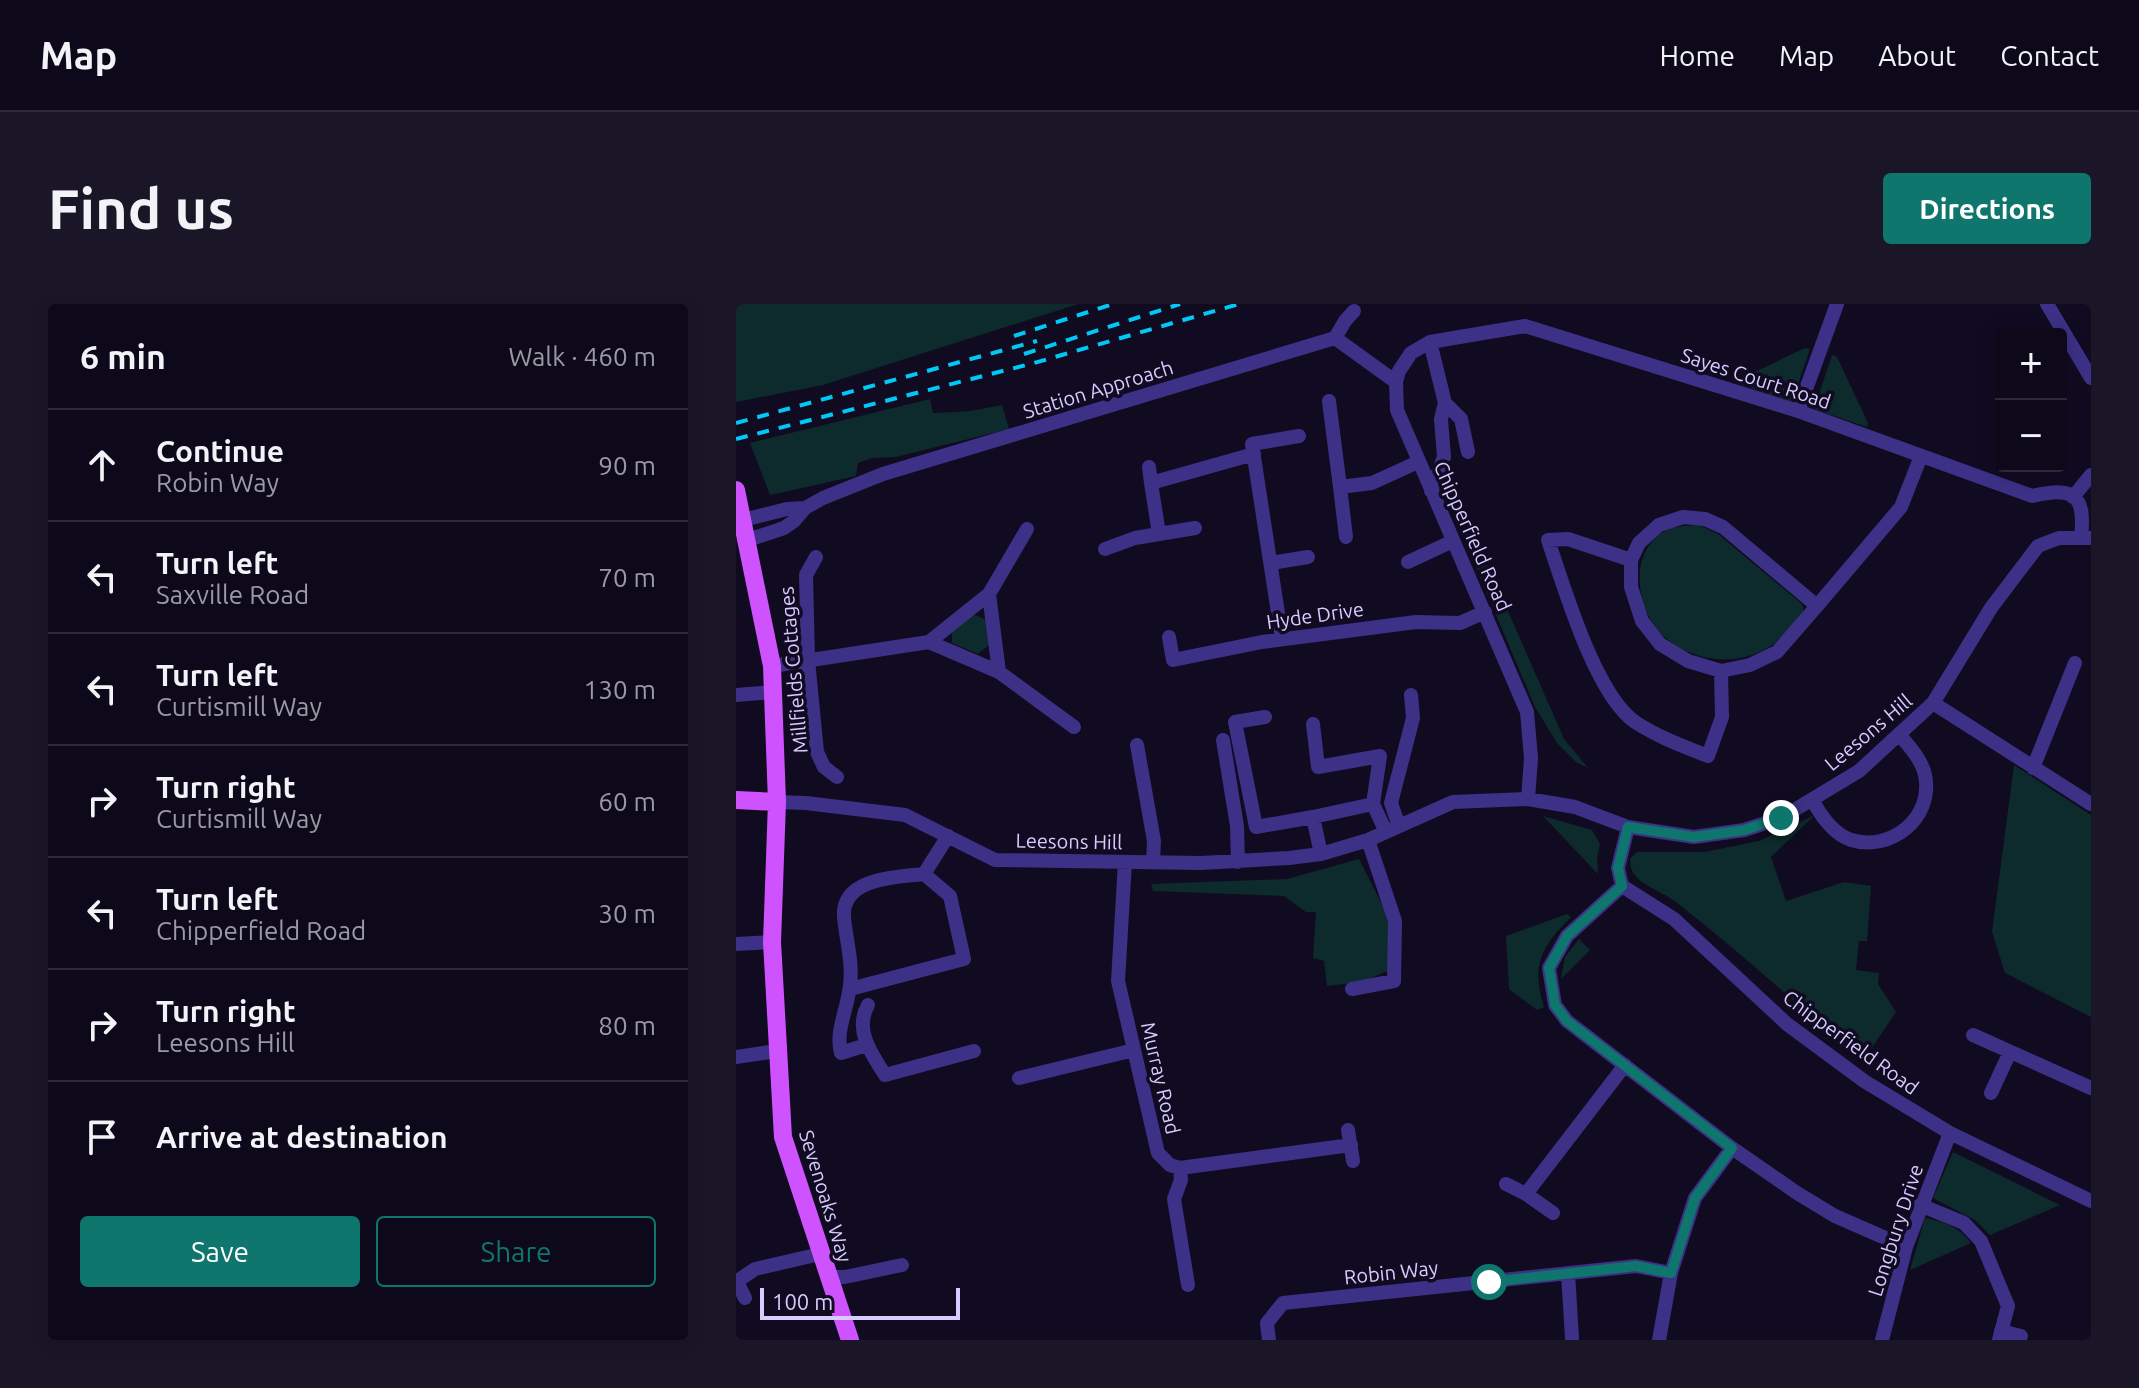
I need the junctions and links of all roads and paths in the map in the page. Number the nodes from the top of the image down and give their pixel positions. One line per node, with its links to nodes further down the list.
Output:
1 (1837, 304): 10 (street)
2 (2047, 304): 6 (street)
3 (1354, 311): 4 (street)
4 (1335, 338): 7 (street); 23 (street, Station Approach)
5 (1430, 342): 7 (street); 9 (street); 10 (street, Sayes Court Road)
6 (2091, 378)
7 (1396, 382): 15 (street, Chipperfield Road)
8 (1329, 401): 19 (street)
9 (1445, 403): 12 (street); 21 (street)
10 (1798, 411): 14 (street, Sayes Court Road)
11 (1299, 436): 13 (street)
12 (1468, 452)
13 (1254, 454): 18 (street); 37 (street)
14 (1921, 456): 22 (street, Sayes Court Road); 39 (street)
15 (1418, 462): 19 (street); 21 (street, Chipperfield Road)
16 (1149, 467): 18 (street)
17 (2091, 475): 22 (street)
18 (1151, 483): 27 (street)
19 (1340, 487): 28 (street)
20 (736, 490): 24 (main road, Sevenoaks Way)
21 (1431, 491): 31 (street, Chipperfield Road)
22 (2073, 497): 29 (street)
23 (805, 508): 24 (street, Station Approach); 30 (street, Station Approach)
24 (743, 520): 30 (main road, Sevenoaks Way)
25 (1195, 528): 27 (street)
26 (1027, 529): 38 (street)
27 (1159, 534): 32 (street)
28 (1346, 537)
29 (2086, 538): 52 (street, Leesons Hill)
30 (748, 540): 46 (main road, Sevenoaks Way)
31 (1453, 541): 36 (street); 40 (street, Chipperfield Road)
32 (1105, 549)
33 (816, 557): 44 (street, Millfields Cottages)
34 (1308, 557): 37 (street)
35 (1631, 560): 39 (street); 47 (street); 47 (street)
36 (1408, 562)
37 (1271, 563): 42 (street)
38 (989, 594): 43 (street); 48 (street)
39 (1817, 606): 47 (street)
40 (1485, 612): 42 (street, Hyde Drive); 61 (street, Chipperfield Road)
41 (1169, 637): 42 (street, Hyde Drive)
42 (1282, 639)
43 (929, 642): 44 (street); 48 (street)
44 (808, 660): 46 (street); 60 (street, Millfields Cottages)
45 (2075, 663): 59 (street)
46 (772, 666): 49 (main road, Sevenoaks Way)
47 (1721, 671)
48 (999, 672): 55 (street)
49 (773, 692): 50 (street); 64 (main road, Sevenoaks Way)
50 (736, 695)
51 (1411, 695): 69 (street)
52 (1933, 703): 56 (street, Leesons Hill); 59 (street)
53 (1265, 717): 67 (street)
54 (1313, 724): 65 (street)
55 (1074, 727)
56 (1899, 734): 63 (street, Leesons Hill); 63 (street)
57 (1223, 740): 75 (street)
58 (1137, 745): 74 (street)
59 (2033, 768): 66 (street)
60 (837, 777)
61 (1528, 799): 68 (street, Leesons Hill); 69 (street, Leesons Hill)
62 (736, 800): 64 (main road)
63 (1813, 801): 68 (street, Leesons Hill)
64 (777, 802): 70 (street, Leesons Hill); 78 (main road, Sevenoaks Way)
65 (1373, 804): 67 (street); 69 (street)
66 (2091, 804)
67 (1313, 817): 72 (street)
68 (1628, 827): 77 (street)
69 (1392, 829): 71 (street, Leesons Hill)
70 (948, 836): 73 (street, Leesons Hill); 76 (street)
71 (1368, 840): 72 (street, Leesons Hill); 81 (street)
72 (1321, 854): 75 (street, Leesons Hill)
73 (1125, 862): 74 (street, Leesons Hill); 85 (street, Murray Road)
74 (1153, 862): 75 (street, Leesons Hill)
75 (1238, 862)
76 (924, 874): 80 (street); 80 (street)
77 (1622, 886): 90 (street); 95 (street, Chipperfield Road)
78 (772, 942): 79 (street); 86 (main road, Sevenoaks Way)
79 (736, 944)
80 (850, 989): 84 (street)
81 (1352, 989)
82 (868, 1005): 84 (street)
83 (1973, 1035): 88 (street)
84 (866, 1045): 87 (street)
85 (1134, 1050): 91 (street); 99 (street, Murray Road)
86 (777, 1051): 89 (street); 106 (main road, Sevenoaks Way)
87 (974, 1051)
88 (2010, 1052): 92 (street); 93 (street)
89 (736, 1057)
90 (1625, 1065): 97 (street); 101 (street)
91 (1019, 1078)
92 (2091, 1088)
93 (1991, 1093)
94 (1348, 1130): 96 (street)
95 (1950, 1133): 102 (street, Chipperfield Road); 103 (street, Longbury Drive)
96 (1351, 1145): 98 (street); 99 (street)
97 (1732, 1148): 105 (street); 109 (street)
98 (1353, 1161)
99 (1180, 1168): 112 (street)
100 (1506, 1184): 101 (street)
101 (1526, 1194): 104 (street)
102 (2091, 1201)
103 (1920, 1205): 105 (street, Longbury Drive); 114 (street)
104 (1553, 1213)
105 (1906, 1247): 120 (street, Longbury Drive)
106 (820, 1254): 110 (main road, Sevenoaks Way); 111 (street)
107 (902, 1265): 110 (street)
108 (1568, 1273): 109 (street, Robin Way); 116 (street); 118 (street, Robin Way)
109 (1671, 1273): 119 (street)
110 (828, 1277): 117 (main road, Sevenoaks Way)
111 (736, 1281): 113 (street)
112 (1188, 1285)
113 (745, 1298)
114 (2000, 1336): 115 (street)
115 (2021, 1336)
116 (1572, 1338)
117 (850, 1340)
118 (1269, 1340)
119 (1659, 1340)
120 (1882, 1340)

